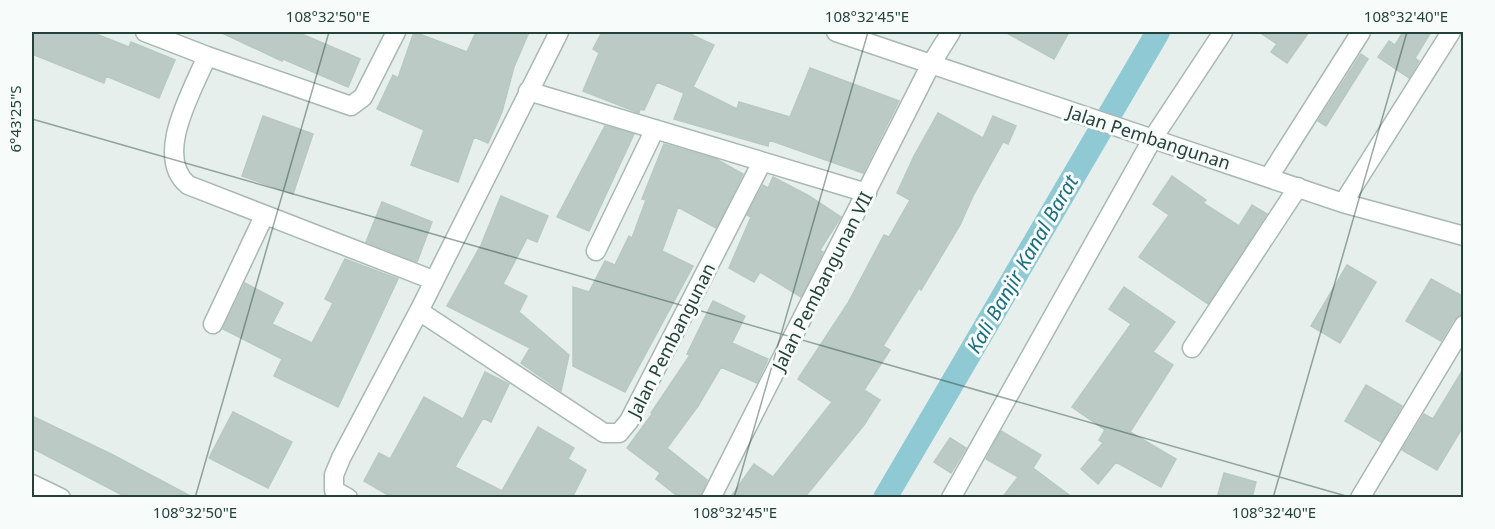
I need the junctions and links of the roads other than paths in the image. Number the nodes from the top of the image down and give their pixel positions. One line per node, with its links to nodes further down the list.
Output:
1 (146, 32): 9 (street)
2 (396, 32): 9 (street)
3 (560, 32): 11 (street)
4 (836, 32): 10 (street, Jalan Pembangunan)
5 (951, 32): 10 (street, Jalan Pembangunan VII)
6 (1222, 32): 13 (street)
7 (1361, 32): 15 (street)
8 (1451, 32): 18 (street)
9 (207, 56): 19 (street)
10 (932, 64): 13 (street, Jalan Pembangunan); 17 (street, Jalan Pembangunan VII)
11 (528, 91): 12 (street); 22 (street)
12 (655, 129): 14 (street); 21 (street)
13 (1147, 136): 15 (street, Jalan Pembangunan); 31 (street)
14 (762, 162): 17 (street); 23 (street, Jalan Pembangunan)
15 (1269, 177): 16 (street, Jalan Pembangunan)
16 (1298, 188): 18 (street, Jalan Pembangunan); 26 (street)
17 (867, 193): 30 (street, Jalan Pembangunan VII)
18 (1343, 203): 20 (street, Jalan Pembangunan)
19 (264, 216): 22 (street); 24 (street)
20 (1464, 236)
21 (596, 251)
22 (433, 280): 23 (street)
23 (418, 311): 29 (street)
24 (213, 324)
25 (1464, 326): 32 (street)
26 (1192, 348)
27 (32, 484): 28 (street)
28 (61, 498)
29 (348, 498)
30 (711, 498)
31 (951, 498)
32 (1360, 498)

